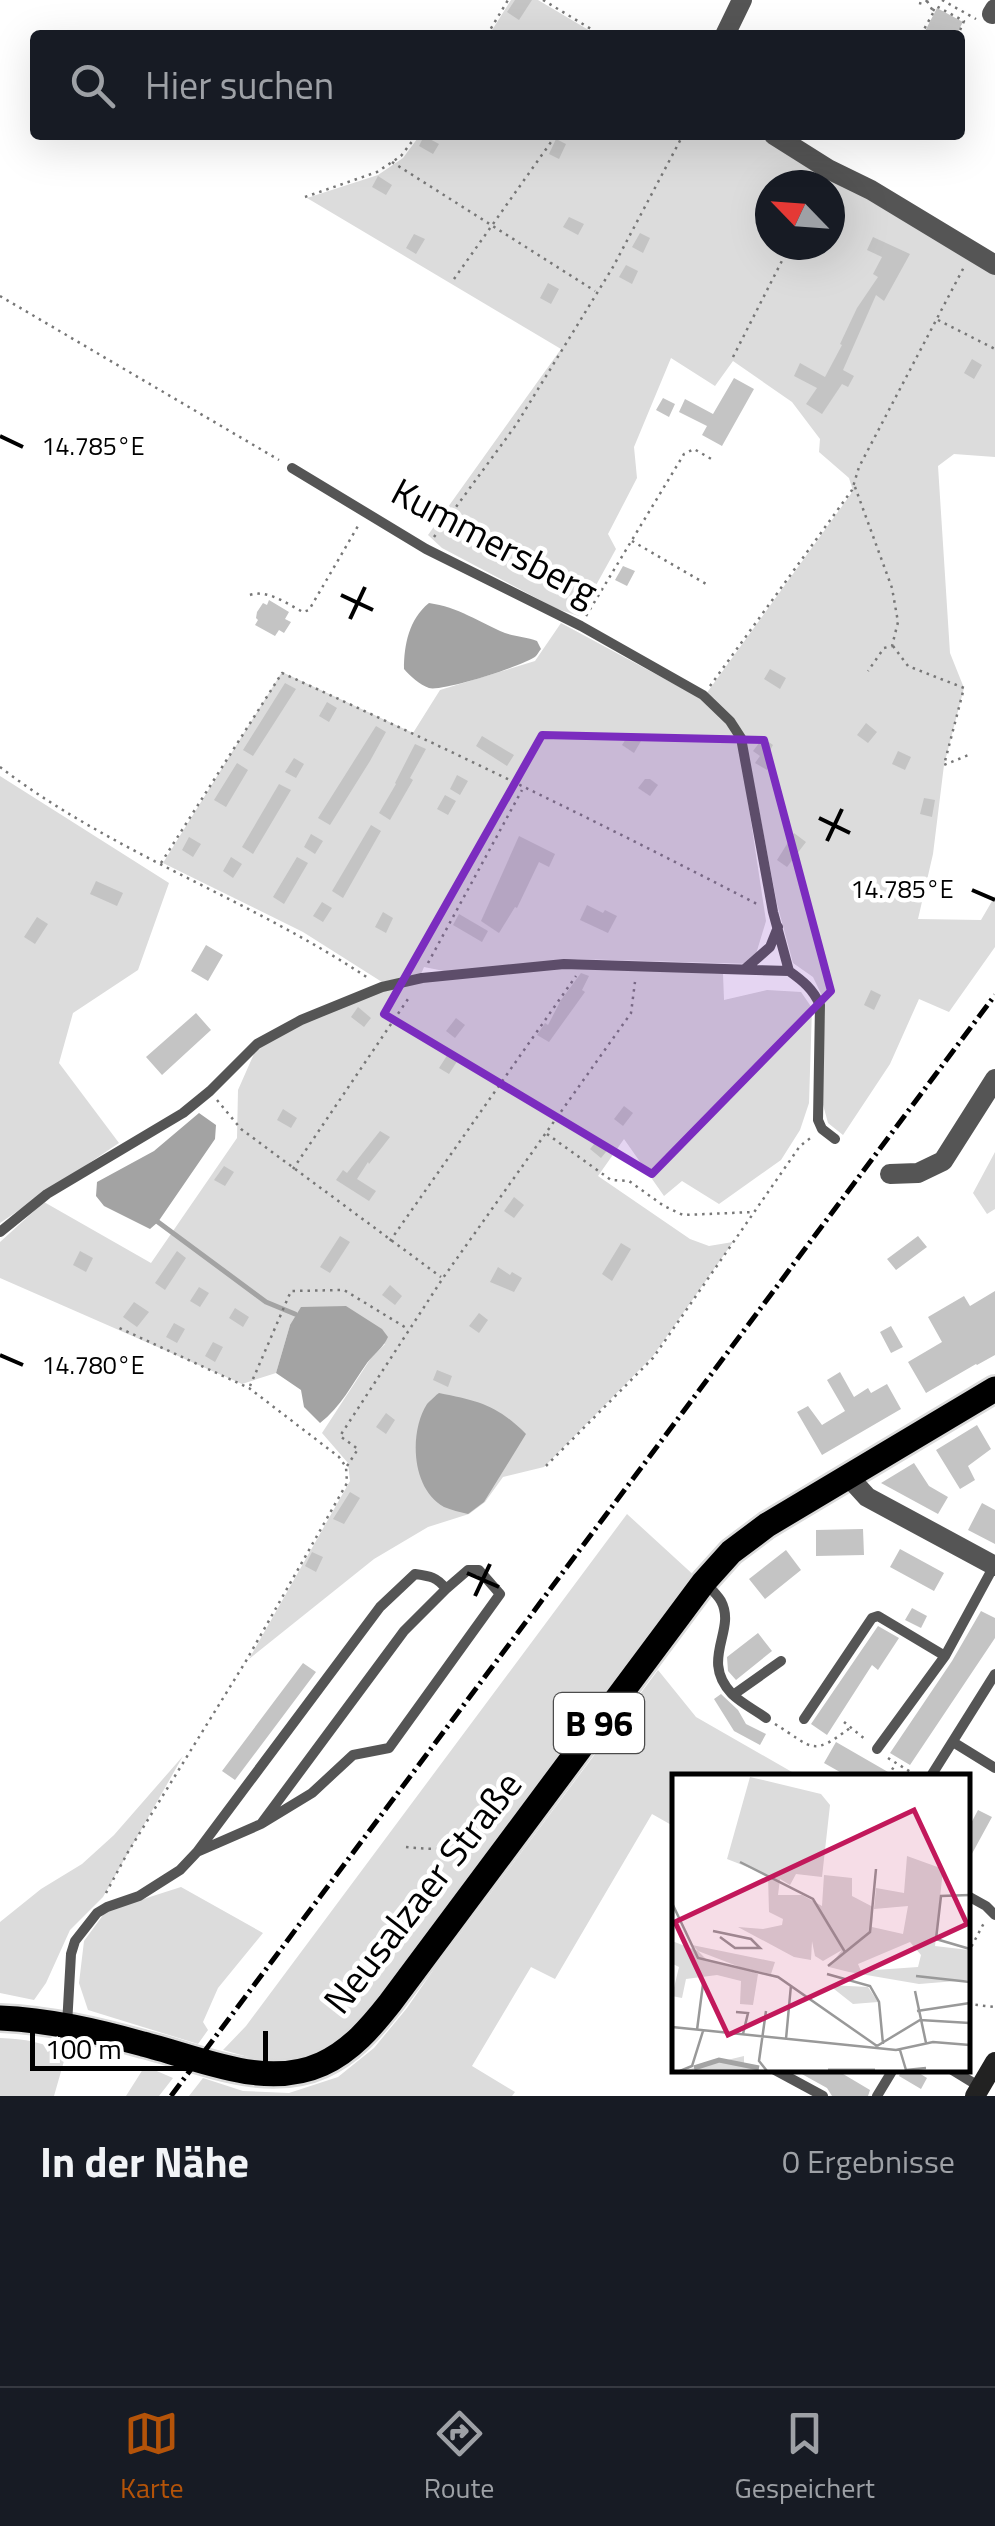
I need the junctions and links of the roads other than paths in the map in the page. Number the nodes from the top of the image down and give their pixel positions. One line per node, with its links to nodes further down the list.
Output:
1 (742, 0): 2 (street)
2 (727, 30)
3 (782, 140): 4 (street)
4 (995, 265)
5 (292, 468): 6 (lane, Kummersberg)
6 (778, 927): 7 (lane); 8 (lane, Kummersberg)
7 (746, 968): 8 (lane); 12 (lane)
8 (789, 971): 10 (lane, Kummersberg)
9 (995, 1079): 11 (street)
10 (835, 1138)
11 (890, 1174)
12 (0, 1232)
13 (995, 1389): 14 (main road, Neusalzaer Straße / B 96)
14 (847, 1476): 15 (street); 16 (main road, Neusalzaer Straße / B 96)
15 (994, 1566): 18 (lane)
16 (704, 1582): 21 (lane); 33 (main road, Neusalzaer Straße / B 96)
17 (446, 1589): 28 (lane); 28 (lane); 29 (lane)
18 (944, 1656): 23 (lane); 25 (lane)
19 (782, 1661): 21 (lane)
20 (995, 1674): 24 (lane)
21 (733, 1695): 22 (lane)
22 (766, 1718)
23 (804, 1719)
24 (953, 1742): 26 (lane); 27 (lane)
25 (877, 1749)
26 (995, 1768)
27 (932, 1774)
28 (261, 1824): 29 (lane)
29 (197, 1852): 33 (lane)
30 (970, 1897): 31 (lane)
31 (993, 1913)
32 (0, 2018): 33 (main road, Neusalzaer Straße / B 96)
33 (68, 2026)
34 (995, 2062): 38 (main road)
35 (777, 2071): 39 (lane)
36 (892, 2071): 40 (lane)
37 (952, 2071): 38 (lane)
38 (977, 2092)
39 (822, 2096)
40 (877, 2096)

